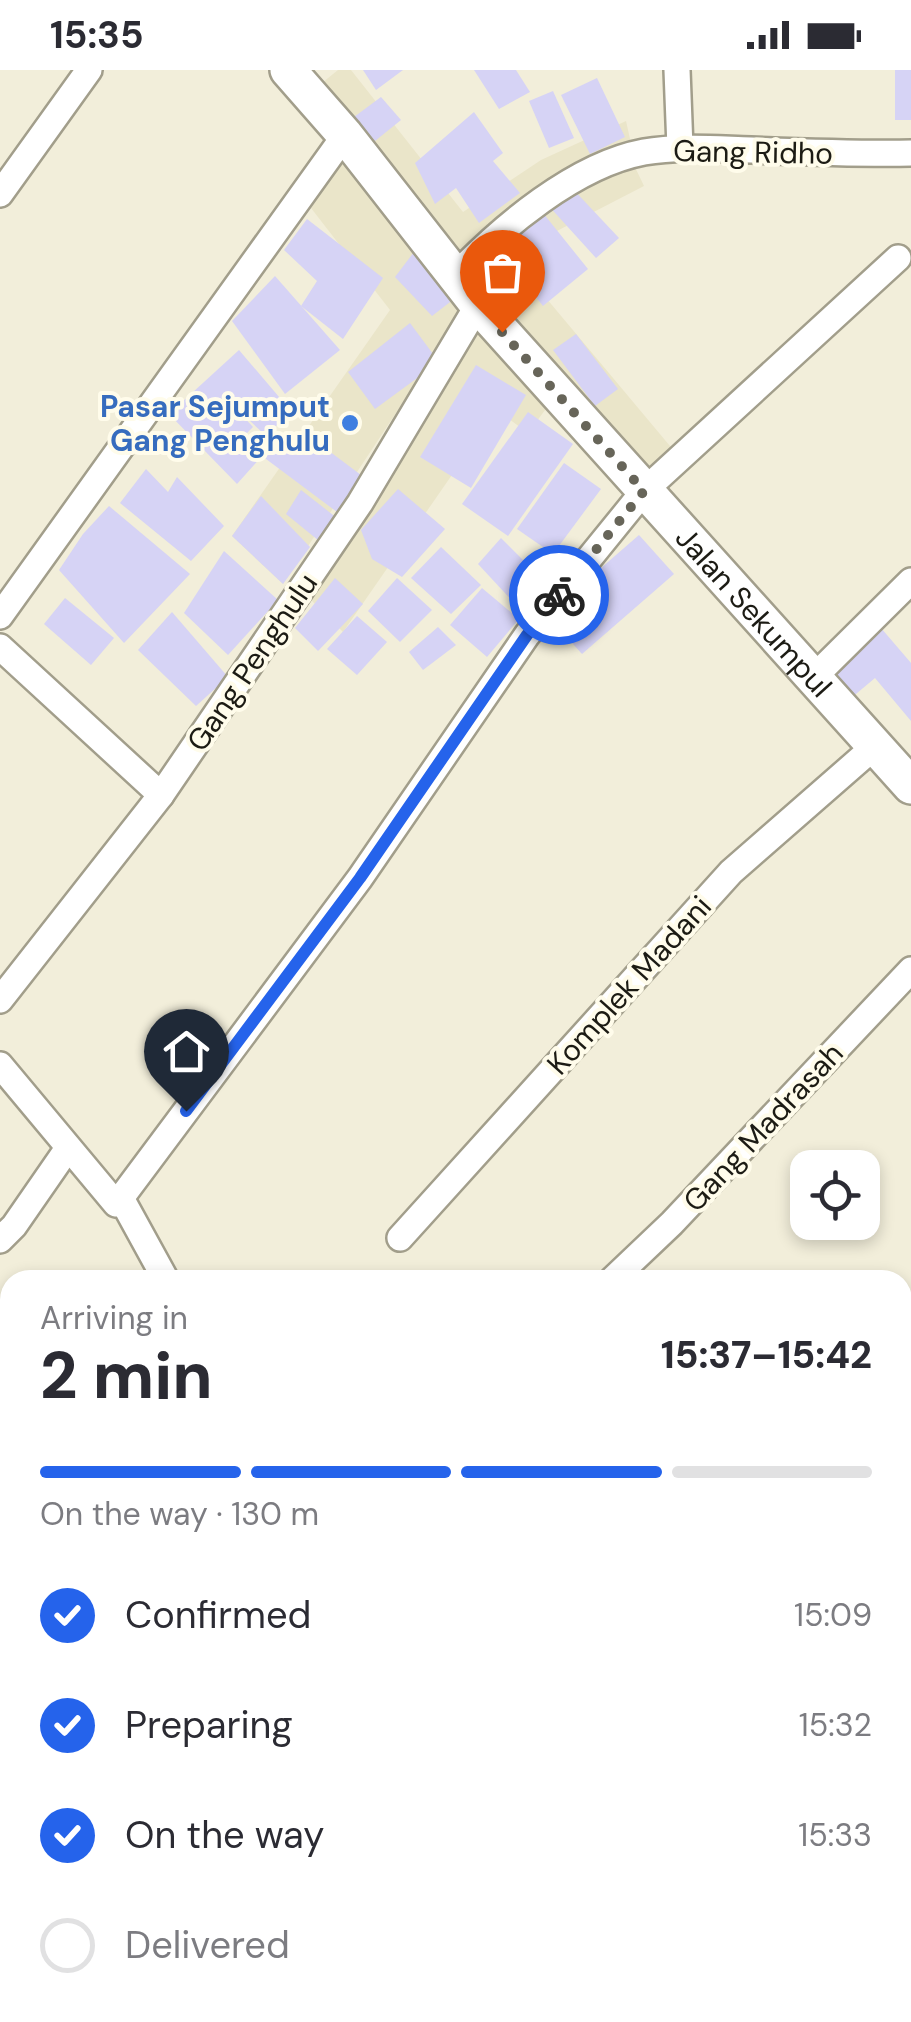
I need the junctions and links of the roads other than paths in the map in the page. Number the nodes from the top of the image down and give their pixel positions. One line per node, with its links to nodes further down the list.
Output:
1 (89, 70): 7 (street)
2 (288, 70): 4 (main road, Jalan Sekumpul)
3 (677, 70): 5 (street)
4 (345, 135): 9 (main road, Jalan Sekumpul); 13 (street)
5 (680, 148): 6 (street, Gang Ridho); 9 (street, Gang Ridho)
6 (911, 153)
7 (0, 194)
8 (898, 258): 11 (street)
9 (455, 276): 10 (main road, Jalan Sekumpul)
10 (478, 306): 11 (main road, Jalan Sekumpul); 17 (street, Gang Penghulu)
11 (644, 491): 15 (main road, Jalan Sekumpul); 22 (street)
12 (911, 581): 15 (street)
13 (0, 616)
14 (0, 647): 17 (street)
15 (812, 679): 16 (main road, Jalan Sekumpul)
16 (898, 765): 23 (street, Komplek Madani)
17 (161, 794): 19 (street, Gang Penghulu)
18 (911, 970): 26 (street, Gang Madrasah)
19 (0, 1000)
20 (0, 1066): 21 (street)
21 (68, 1148): 22 (street); 24 (street)
22 (121, 1198): 25 (street)
23 (400, 1238)
24 (0, 1240)
25 (161, 1270)
26 (623, 1270)

